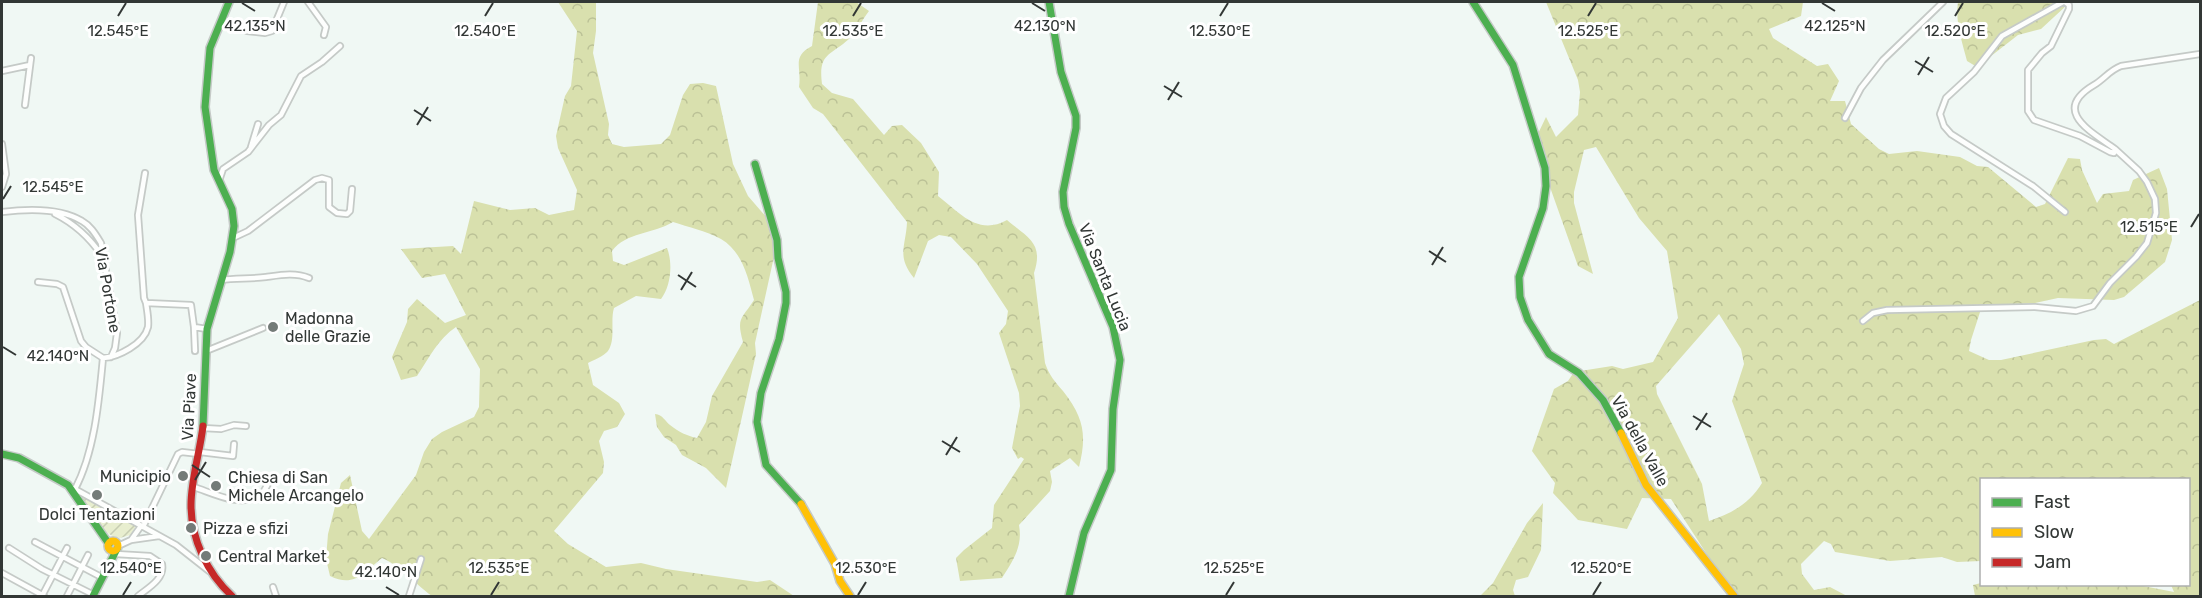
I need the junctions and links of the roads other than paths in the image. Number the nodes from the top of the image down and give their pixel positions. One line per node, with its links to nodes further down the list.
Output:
1 (229, 2): 25 (street, Via Piave)
2 (284, 2): 10 (street)
3 (308, 2): 11 (street)
4 (1049, 2): 84 (street, Via Santa Lucia)
5 (1473, 2): 85 (street, Via della Valle)
6 (1943, 2): 18 (street)
7 (2064, 2): 9 (street); 29 (street)
8 (2073, 2): 9 (street)
9 (2067, 14): 21 (street)
10 (247, 31)
11 (324, 35)
12 (340, 46): 22 (street)
13 (2200, 54): 21 (street)
14 (31, 58): 15 (street)
15 (30, 65): 16 (street); 17 (street)
16 (2, 71)
17 (25, 105)
18 (1845, 118)
19 (258, 124): 22 (street)
20 (2, 144): 26 (street)
21 (2115, 149): 37 (street)
22 (248, 152): 25 (street)
23 (755, 164): 83 (street)
24 (145, 173): 36 (street)
25 (220, 186): 31 (street, Via Piave)
26 (2, 187)
27 (352, 189): 31 (street)
28 (2, 212): 30 (street, Via Portone)
29 (2065, 212)
30 (51, 213): 32 (street); 32 (street, Via Portone)
31 (232, 238): 34 (street, Via Piave)
32 (103, 258): 43 (street, Via Portone)
33 (309, 278): 34 (street)
34 (221, 280): 40 (street, Via Piave)
35 (38, 282): 44 (street)
36 (146, 303): 38 (street); 43 (street)
37 (1863, 321)
38 (194, 327): 40 (street); 41 (street)
39 (263, 328): 42 (street)
40 (207, 329): 42 (street, Via Piave)
41 (195, 351)
42 (206, 351): 46 (street, Via Piave)
43 (111, 357): 44 (street)
44 (103, 358): 51 (street)
45 (246, 426): 46 (street)
46 (203, 428): 48 (street, Via Piave)
47 (234, 444): 48 (street)
48 (200, 453): 52 (street, Via Piave); 53 (street)
49 (2, 454): 51 (street)
50 (272, 477): 52 (street)
51 (71, 487): 53 (street); 59 (street)
52 (194, 487): 62 (street, Via Piave)
53 (142, 526): 54 (street); 57 (street)
54 (149, 530): 55 (street); 56 (street)
55 (159, 536): 56 (street); 64 (street)
56 (147, 538): 57 (street)
57 (131, 540): 63 (street)
58 (35, 542): 66 (street)
59 (109, 546): 63 (street); 68 (street)
60 (9, 548): 72 (street)
61 (67, 548): 66 (street)
62 (200, 548): 64 (street); 71 (street, Via Piave)
63 (117, 550): 68 (street); 79 (street)
64 (189, 554): 71 (street)
65 (88, 555): 69 (street)
66 (63, 556): 69 (street); 72 (street)
67 (421, 559): 82 (street)
68 (110, 565): 73 (street)
69 (82, 566): 73 (street); 74 (street)
70 (2, 573): 76 (street)
71 (212, 574): 80 (street, Via Piave)
72 (53, 575): 74 (street); 76 (street)
73 (103, 578): 77 (street)
74 (73, 585): 77 (street); 78 (street)
75 (273, 587): 81 (street)
76 (43, 596)
77 (93, 596)
78 (67, 597)
79 (138, 597)
80 (232, 597)
81 (276, 597)
82 (409, 597)
83 (850, 597)
84 (1069, 597)
85 (1734, 597)

